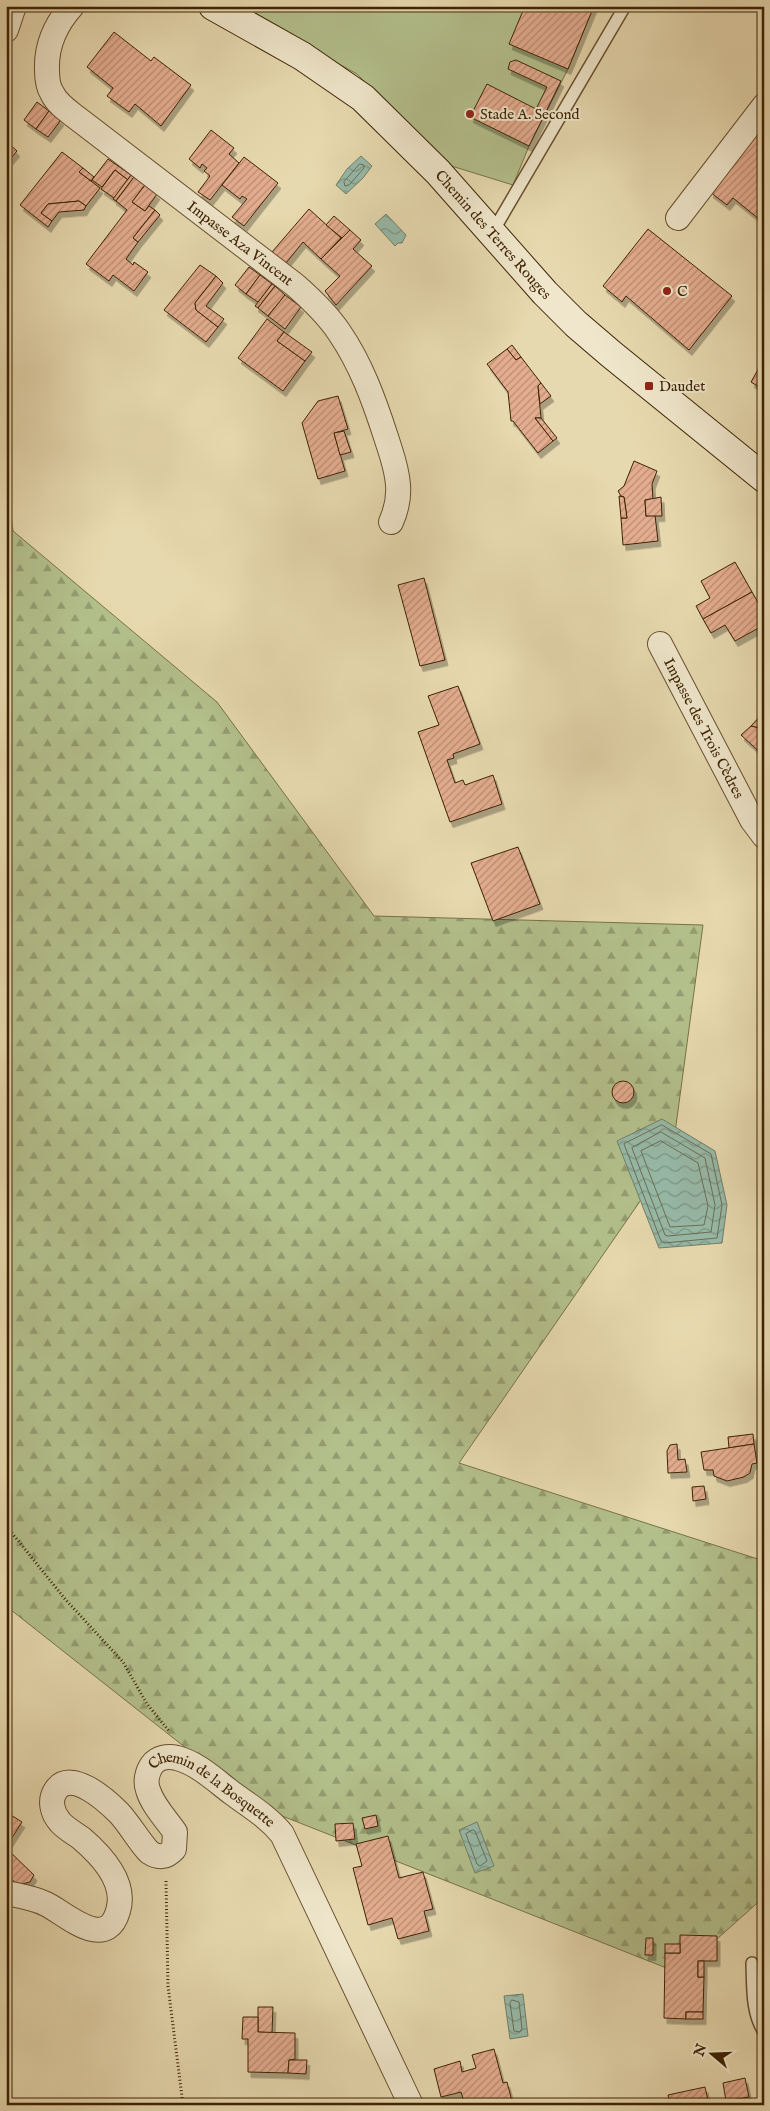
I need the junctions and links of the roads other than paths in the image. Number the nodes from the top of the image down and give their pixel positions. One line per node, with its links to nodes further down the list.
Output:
1 (14, 6): 5 (street)
2 (72, 6): 10 (street, Impasse Aza Vincent)
3 (213, 6): 8 (main road, Chemin des Terres Rouges)
4 (625, 6): 8 (lane)
5 (6, 30)
6 (764, 106): 7 (street)
7 (678, 218)
8 (492, 233): 9 (main road, Chemin des Terres Rouges)
9 (764, 478)
10 (391, 522)
11 (660, 644): 12 (street, Impasse des Trois Cèdres)
12 (764, 836)
13 (6, 1893): 16 (street, Chemin de la Bosquette)
14 (752, 1963): 15 (lane)
15 (764, 2032)
16 (411, 2105)

